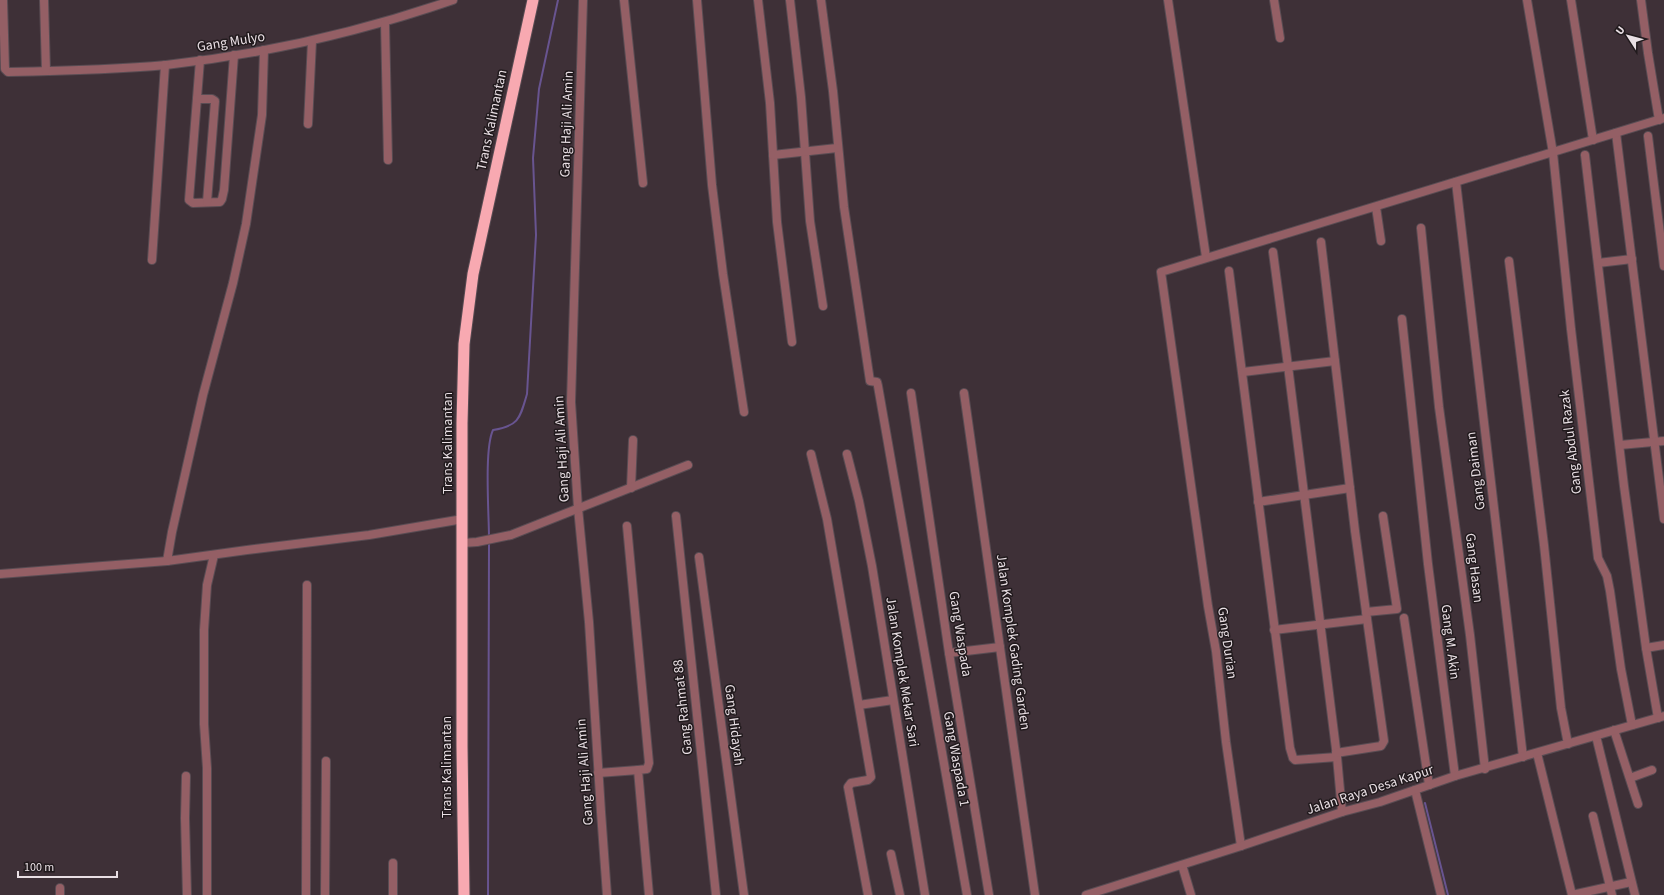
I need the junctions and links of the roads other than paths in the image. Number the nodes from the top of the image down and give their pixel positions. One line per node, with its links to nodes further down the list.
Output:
1 (3, 0): 23 (street, Gang Mulyo)
2 (44, 0): 23 (street)
3 (453, 0): 16 (street, Gang Mulyo)
4 (533, 0): 74 (highway, Trans Kalimantan)
5 (583, 0): 71 (street, Gang Haji Ali Amin)
6 (624, 0): 37 (street)
7 (697, 0): 59 (street)
8 (758, 0): 33 (street)
9 (790, 0): 31 (street)
10 (822, 0): 30 (street)
11 (1168, 0): 44 (street)
12 (1274, 0): 17 (street)
13 (1527, 0): 32 (street, Gang Abdul Razak)
14 (1571, 0): 29 (street)
15 (1641, 0): 25 (street)
16 (385, 22): 18 (street, Gang Mulyo); 35 (street)
17 (1280, 38)
18 (312, 41): 19 (street, Gang Mulyo); 26 (street)
19 (264, 50): 20 (street, Gang Mulyo); 80 (street)
20 (234, 54): 21 (street, Gang Mulyo); 38 (street)
21 (200, 60): 22 (street, Gang Mulyo); 24 (street)
22 (165, 65): 23 (street, Gang Mulyo); 46 (street)
23 (46, 71)
24 (197, 99): 38 (street); 38 (street)
25 (1662, 119): 27 (street)
26 (308, 124)
27 (1616, 133): 29 (street); 45 (street)
28 (1648, 136): 49 (street)
29 (1593, 140): 32 (street)
30 (837, 148): 31 (street); 134 (street, Gang Waspada 1)
31 (806, 152): 33 (street); 51 (street)
32 (1553, 153): 36 (street); 94 (street, Gang Abdul Razak)
33 (773, 155): 53 (street)
34 (1585, 155): 48 (street)
35 (388, 160)
36 (1456, 182): 39 (street); 100 (street, Gang Daiman)
37 (643, 183)
38 (207, 202)
39 (1376, 207): 41 (street); 44 (street)
40 (1421, 228): 102 (street, Gang Hasan)
41 (1381, 241)
42 (1321, 242): 54 (street)
43 (1273, 252): 55 (street)
44 (1206, 257): 114 (street, Gang Durian)
45 (1632, 259): 48 (street); 61 (street)
46 (152, 260)
47 (1509, 261): 97 (street)
48 (1598, 263): 63 (street)
49 (1664, 266)
50 (1229, 270): 56 (street)
51 (823, 306)
52 (1402, 319): 107 (street, Gang M. Akin)
53 (792, 342)
54 (1335, 361): 55 (street); 68 (street)
55 (1288, 366): 56 (street); 69 (street)
56 (1243, 372): 70 (street)
57 (911, 393): 90 (street, Gang Waspada)
58 (964, 393): 88 (street, Jalan Komplek Gading Garden)
59 (744, 412)
60 (633, 440): 67 (street)
61 (1655, 441): 62 (street); 63 (street); 75 (street)
62 (1664, 441)
63 (1620, 445): 89 (street)
64 (812, 454): 92 (street)
65 (847, 454): 91 (street, Jalan Komplek Mekar Sari)
66 (688, 465): 67 (street)
67 (631, 488): 71 (street)
68 (1350, 488): 69 (street); 83 (street)
69 (1304, 495): 70 (street); 85 (street)
70 (1258, 502): 86 (street)
71 (578, 508): 77 (street); 105 (street, Gang Haji Ali Amin)
72 (676, 516): 129 (street, Gang Rahmat 88)
73 (1383, 516): 83 (street)
74 (463, 519): 77 (highway, Trans Kalimantan); 78 (street)
75 (1664, 519)
76 (627, 526): 103 (street)
77 (463, 543): 120 (highway, Trans Kalimantan)
78 (214, 555): 80 (street); 123 (street)
79 (699, 557): 130 (street, Gang Hidayah)
80 (168, 561): 81 (street)
81 (0, 574)
82 (307, 585): 124 (street)
83 (1367, 615): 85 (street); 99 (street)
84 (1404, 618): 109 (street)
85 (1320, 626): 86 (street); 99 (street)
86 (1274, 630): 99 (street)
87 (1664, 645): 89 (street)
88 (1000, 647): 90 (street); 136 (street, Jalan Komplek Gading Garden)
89 (1646, 648): 93 (street)
90 (949, 654): 135 (street, Gang Waspada)
91 (893, 700): 92 (street); 133 (street, Jalan Komplek Mekar Sari)
92 (859, 705): 131 (street)
93 (1661, 717): 94 (street, Jalan Raya Desa Kapur)
94 (1632, 725): 95 (street, Jalan Raya Desa Kapur)
95 (1614, 730): 96 (street, Jalan Raya Desa Kapur); 108 (street)
96 (1596, 736): 97 (street, Jalan Raya Desa Kapur); 118 (street)
97 (1568, 744): 98 (street, Jalan Raya Desa Kapur)
98 (1537, 753): 100 (street, Jalan Raya Desa Kapur); 139 (street)
99 (1336, 755): 112 (street)
100 (1523, 757): 102 (street, Jalan Raya Desa Kapur)
101 (326, 761): 125 (street)
102 (1485, 769): 107 (street, Jalan Raya Desa Kapur)
103 (638, 770): 105 (street); 128 (street)
104 (1652, 770): 108 (street)
105 (598, 773): 127 (street, Gang Haji Ali Amin)
106 (186, 776): 122 (street)
107 (1455, 776): 109 (street, Jalan Raya Desa Kapur)
108 (1630, 778): 111 (street)
109 (1429, 785): 110 (street, Jalan Raya Desa Kapur)
110 (1415, 790): 112 (street, Jalan Raya Desa Kapur); 138 (street)
111 (1638, 804)
112 (1342, 812): 114 (street, Jalan Raya Desa Kapur)
113 (1593, 816): 119 (street)
114 (1242, 846): 117 (street, Jalan Raya Desa Kapur)
115 (890, 854): 132 (street)
116 (393, 863): 126 (street)
117 (1182, 865): 121 (street, Jalan Raya Desa Kapur); 137 (street)
118 (1631, 882): 119 (street); 140 (street)
119 (1611, 891): 139 (street)
120 (464, 894)
121 (1090, 894)
122 (187, 895)
123 (207, 895)
124 (306, 895)
125 (325, 895)
126 (393, 895)
127 (607, 895)
128 (649, 895)
129 (716, 895)
130 (744, 895)
131 (868, 895)
132 (900, 895)
133 (925, 895)
134 (967, 895)
135 (989, 895)
136 (1035, 895)
137 (1191, 895)
138 (1442, 895)
139 (1572, 895)
140 (1635, 895)

